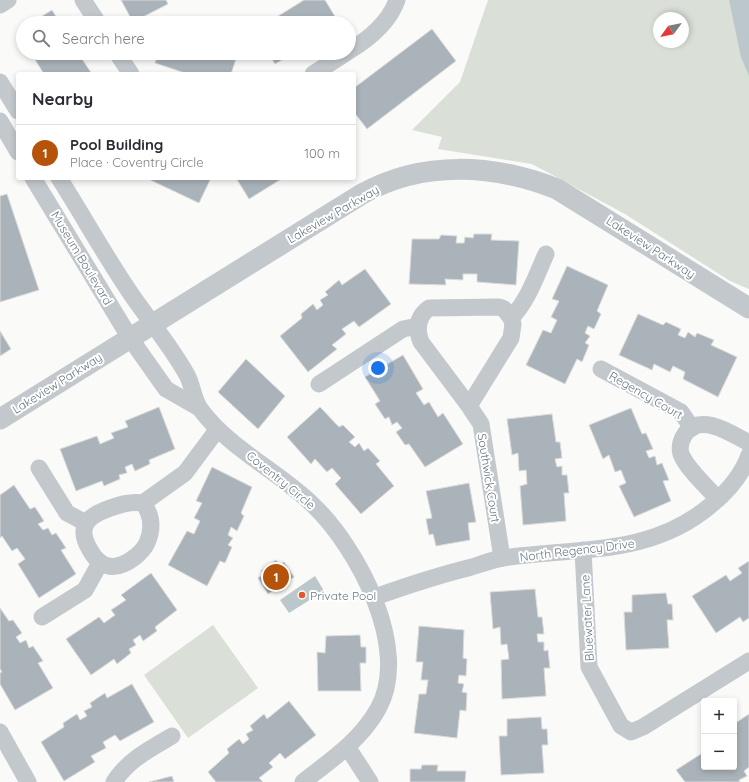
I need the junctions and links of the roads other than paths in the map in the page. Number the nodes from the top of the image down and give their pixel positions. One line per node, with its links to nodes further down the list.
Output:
1 (8, 0): 4 (street)
2 (83, 0): 5 (street)
3 (397, 0): 6 (street)
4 (0, 5)
5 (93, 16)
6 (356, 47)
7 (122, 60): 9 (street)
8 (335, 60): 10 (street)
9 (130, 72)
10 (316, 72)
11 (0, 82): 12 (street)
12 (16, 108)
13 (0, 121): 14 (street)
14 (16, 149)
15 (34, 180): 22 (street, Museum Boulevard)
16 (60, 180): 20 (street, Museum Boulevard)
17 (546, 254): 19 (street)
18 (749, 308): 20 (street, Lakeview Parkway)
19 (511, 318): 21 (street); 25 (street)
20 (153, 324): 22 (street, Lakeview Parkway); 26 (street, Coventry Circle)
21 (418, 326): 24 (street); 25 (street)
22 (130, 338): 26 (street, Coventry Circle); 27 (street, Lakeview Parkway)
23 (601, 369): 28 (street, Regency Court)
24 (319, 384)
25 (469, 406): 37 (street, Southwick Court)
26 (199, 408): 29 (street, Coventry Circle)
27 (0, 419)
28 (692, 428): 30 (street); 33 (street, Regency Court)
29 (216, 430): 34 (street); 39 (street, Coventry Circle)
30 (749, 443)
31 (749, 455): 33 (street, North Regency Drive)
32 (40, 468): 35 (street)
33 (718, 499): 36 (street, North Regency Drive)
34 (143, 503): 35 (street); 38 (street)
35 (86, 523): 38 (street)
36 (583, 550): 37 (street, North Regency Drive); 41 (street, Bluewater Lane)
37 (502, 558): 39 (street, North Regency Drive)
38 (100, 563): 40 (street)
39 (375, 597): 44 (street, Coventry Circle)
40 (42, 616)
41 (749, 661)
42 (0, 732): 45 (street)
43 (172, 736): 46 (street)
44 (348, 748): 47 (street, Coventry Circle); 48 (street)
45 (28, 782)
46 (114, 782)
47 (303, 782)
48 (370, 782)

